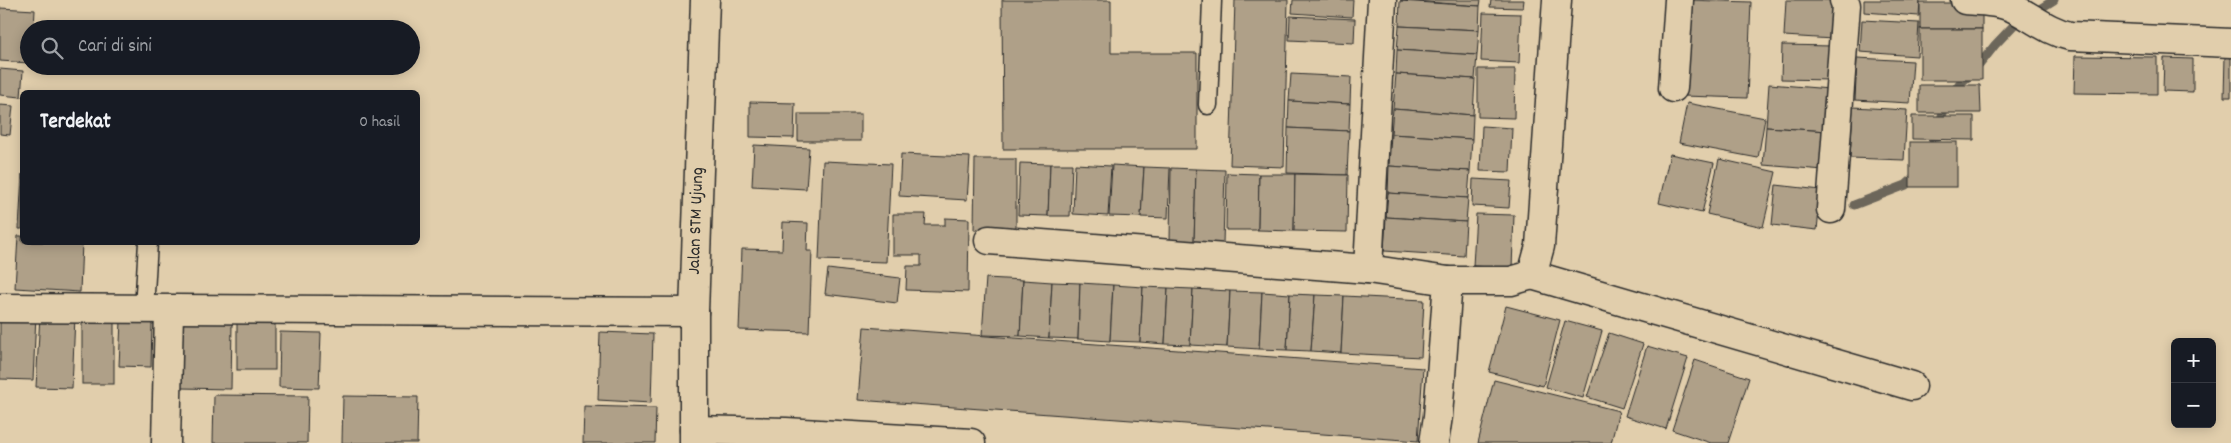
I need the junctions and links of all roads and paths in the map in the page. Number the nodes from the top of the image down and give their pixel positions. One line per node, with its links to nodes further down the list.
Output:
1 (704, 0): 19 (street, Jalan STM Ujung)
2 (1212, 0): 10 (lane)
3 (1382, 0): 14 (street)
4 (1558, 0): 15 (street)
5 (1679, 0): 9 (street)
6 (1844, 0): 11 (street)
7 (1965, 0): 8 (street)
8 (2231, 44)
9 (1673, 88)
10 (1208, 105)
11 (1831, 209)
12 (989, 240): 14 (street)
13 (148, 245): 18 (lane)
14 (1368, 269): 16 (street)
15 (1532, 275): 16 (street); 20 (street)
16 (1448, 281): 24 (street)
17 (0, 308): 18 (street)
18 (156, 310): 19 (street); 22 (street)
19 (694, 312): 21 (street, Jalan STM Ujung)
20 (1912, 386)
21 (694, 437): 23 (street)
22 (166, 443)
23 (971, 443)
24 (1434, 443)

